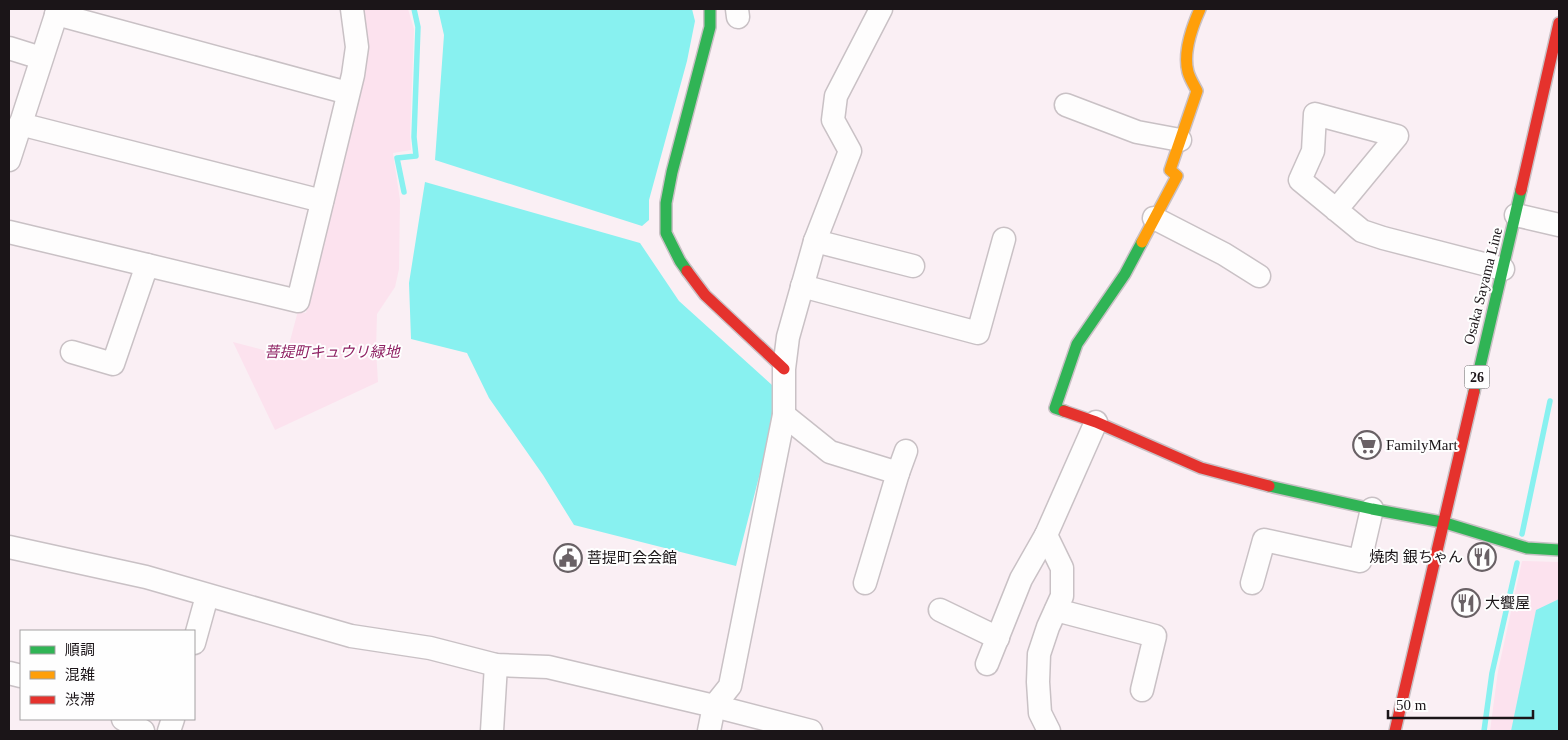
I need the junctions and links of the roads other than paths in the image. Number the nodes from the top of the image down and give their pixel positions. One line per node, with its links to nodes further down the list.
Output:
1 (352, 9): 9 (street)
2 (710, 9): 28 (street)
3 (881, 9): 21 (street)
4 (1200, 9): 12 (street)
5 (57, 11): 8 (street); 9 (street)
6 (1559, 23): 16 (street, Osaka Sayama Line / 26)
7 (9, 48): 8 (street)
8 (41, 58): 11 (street)
9 (348, 93): 14 (street)
10 (1066, 105): 12 (street)
11 (20, 124): 13 (street); 14 (street)
12 (1180, 140): 17 (street)
13 (9, 160)
14 (322, 201): 22 (street)
15 (1336, 210): 15 (street); 24 (street)
16 (1516, 215): 18 (street); 24 (street, Osaka Sayama Line / 26)
17 (1154, 218): 25 (street); 30 (street)
18 (1559, 225)
19 (9, 232): 22 (street)
20 (1004, 239): 26 (street)
21 (815, 241): 23 (street); 26 (street)
22 (147, 265): 27 (street)
23 (913, 266)
24 (1503, 269): 34 (street, Osaka Sayama Line / 26)
25 (1259, 276)
26 (802, 286): 28 (street)
27 (72, 352)
28 (784, 369): 29 (street)
29 (784, 415): 32 (street); 48 (street)
30 (1096, 422): 33 (street); 35 (street)
31 (906, 451): 32 (street)
32 (898, 473): 38 (street)
33 (1372, 509): 34 (street); 39 (street)
34 (1442, 522): 37 (street); 55 (street, Osaka Sayama Line / 26)
35 (1046, 535): 42 (street); 43 (street)
36 (9, 547): 40 (street)
37 (1559, 550)
38 (865, 583)
39 (1252, 583)
40 (207, 596): 44 (street); 46 (street)
41 (940, 610): 43 (street)
42 (1056, 610): 47 (street); 54 (street)
43 (998, 638): 45 (street)
44 (195, 639)
45 (987, 664)
46 (496, 665): 48 (street); 51 (street)
47 (1142, 690)
48 (714, 706): 52 (street); 53 (street)
49 (125, 720): 50 (street)
50 (142, 731)
51 (492, 731)
52 (709, 731)
53 (811, 731)
54 (1049, 731)
55 (1395, 731)

